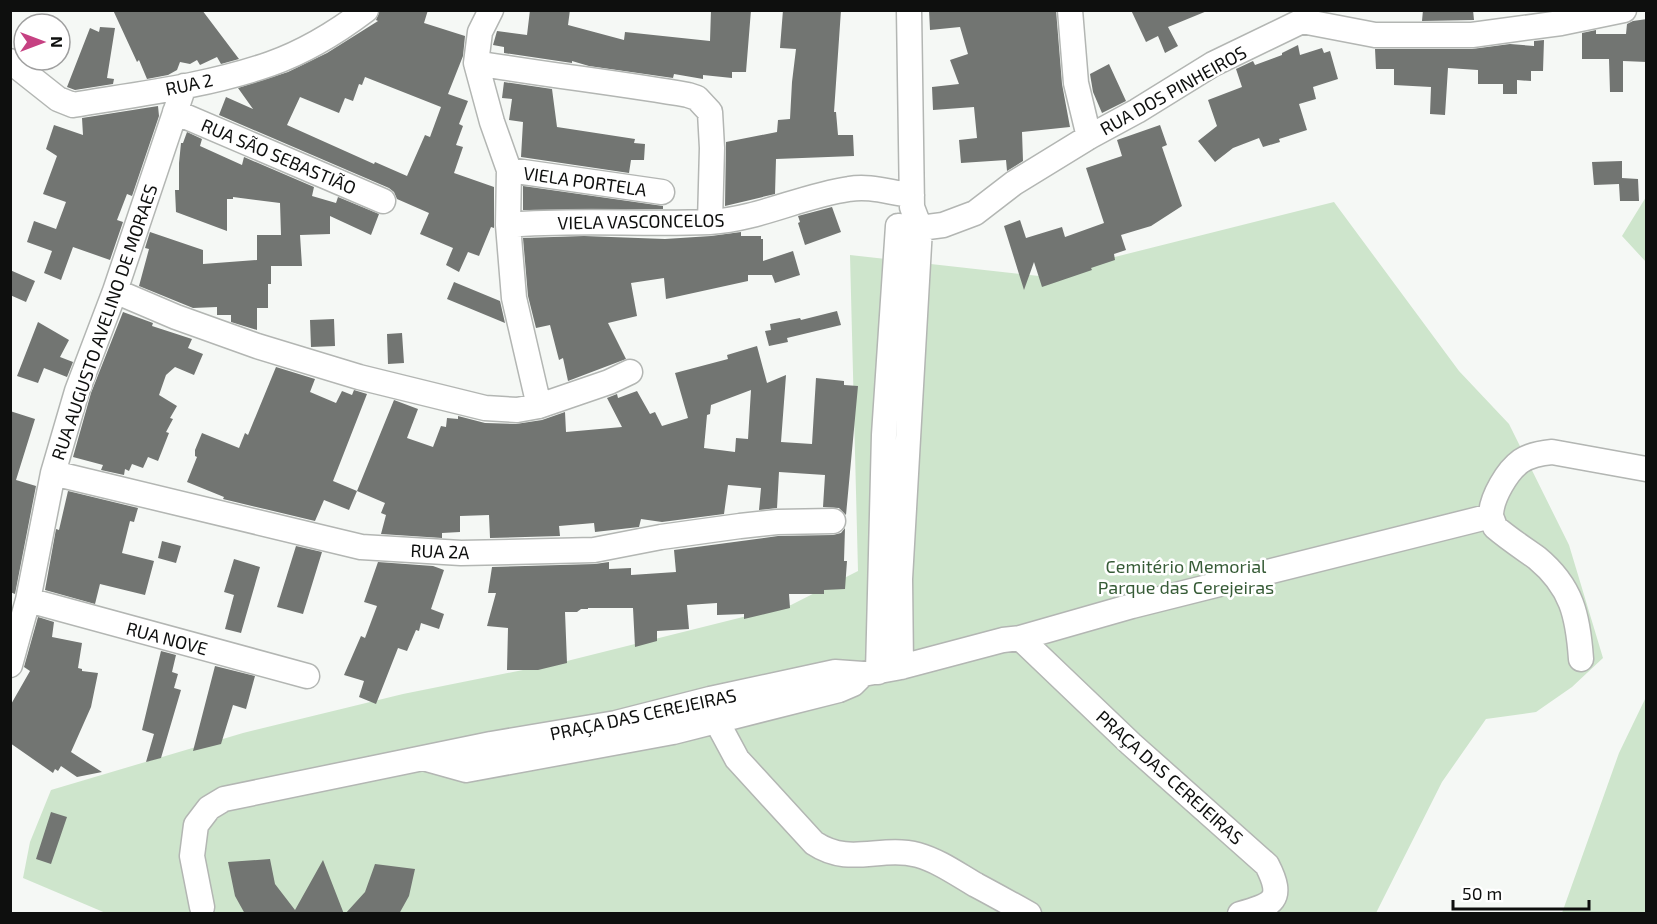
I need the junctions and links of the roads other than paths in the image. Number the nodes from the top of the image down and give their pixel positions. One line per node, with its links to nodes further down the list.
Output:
1 (366, 10): 9 (street, RUA 2)
2 (490, 10): 8 (street)
3 (909, 10): 15 (street)
4 (1070, 10): 11 (street)
5 (1624, 10): 6 (street, RUA DOS PINHEIROS)
6 (1298, 16): 11 (street, RUA DOS PINHEIROS)
7 (10, 61): 9 (street, RUA 2)
8 (476, 63): 12 (street); 16 (street)
9 (184, 86): 10 (street, RUA AUGUSTO AVELINO DE MORAES)
10 (175, 112): 14 (street, RUA SÃO SEBASTIÃO); 18 (street, RUA AUGUSTO AVELINO DE MORAES)
11 (1089, 137): 15 (street, RUA DOS PINHEIROS)
12 (509, 170): 13 (street, VIELA PORTELA); 17 (street)
13 (662, 192)
14 (383, 201)
15 (910, 214): 16 (street, VIELA VASCONCELOS); 29 (street)
16 (710, 222): 17 (street, VIELA VASCONCELOS)
17 (508, 225): 20 (street)
18 (115, 291): 20 (street); 22 (street, RUA AUGUSTO AVELINO DE MORAES)
19 (630, 372): 20 (street)
20 (539, 406)
21 (1647, 469): 23 (street)
22 (53, 473): 24 (street, RUA 2A); 25 (street, RUA AUGUSTO AVELINO DE MORAES)
23 (1491, 516): 26 (street, PRAÇA DAS CEREJEIRAS); 27 (street)
24 (833, 521)
25 (28, 600): 28 (street, RUA AUGUSTO AVELINO DE MORAES); 30 (street, RUA NOVE)
26 (1020, 638): 29 (street, PRAÇA DAS CEREJEIRAS); 35 (street, PRAÇA DAS CEREJEIRAS)
27 (1581, 658)
28 (10, 665)
29 (881, 671): 31 (street, PRAÇA DAS CEREJEIRAS); 32 (street, PRAÇA DAS CEREJEIRAS)
30 (307, 676)
31 (717, 720): 32 (street, PRAÇA DAS CEREJEIRAS); 34 (street, PRAÇA DAS CEREJEIRAS)
32 (423, 758): 33 (street, PRAÇA DAS CEREJEIRAS)
33 (202, 907)
34 (1029, 914)
35 (1240, 914)

